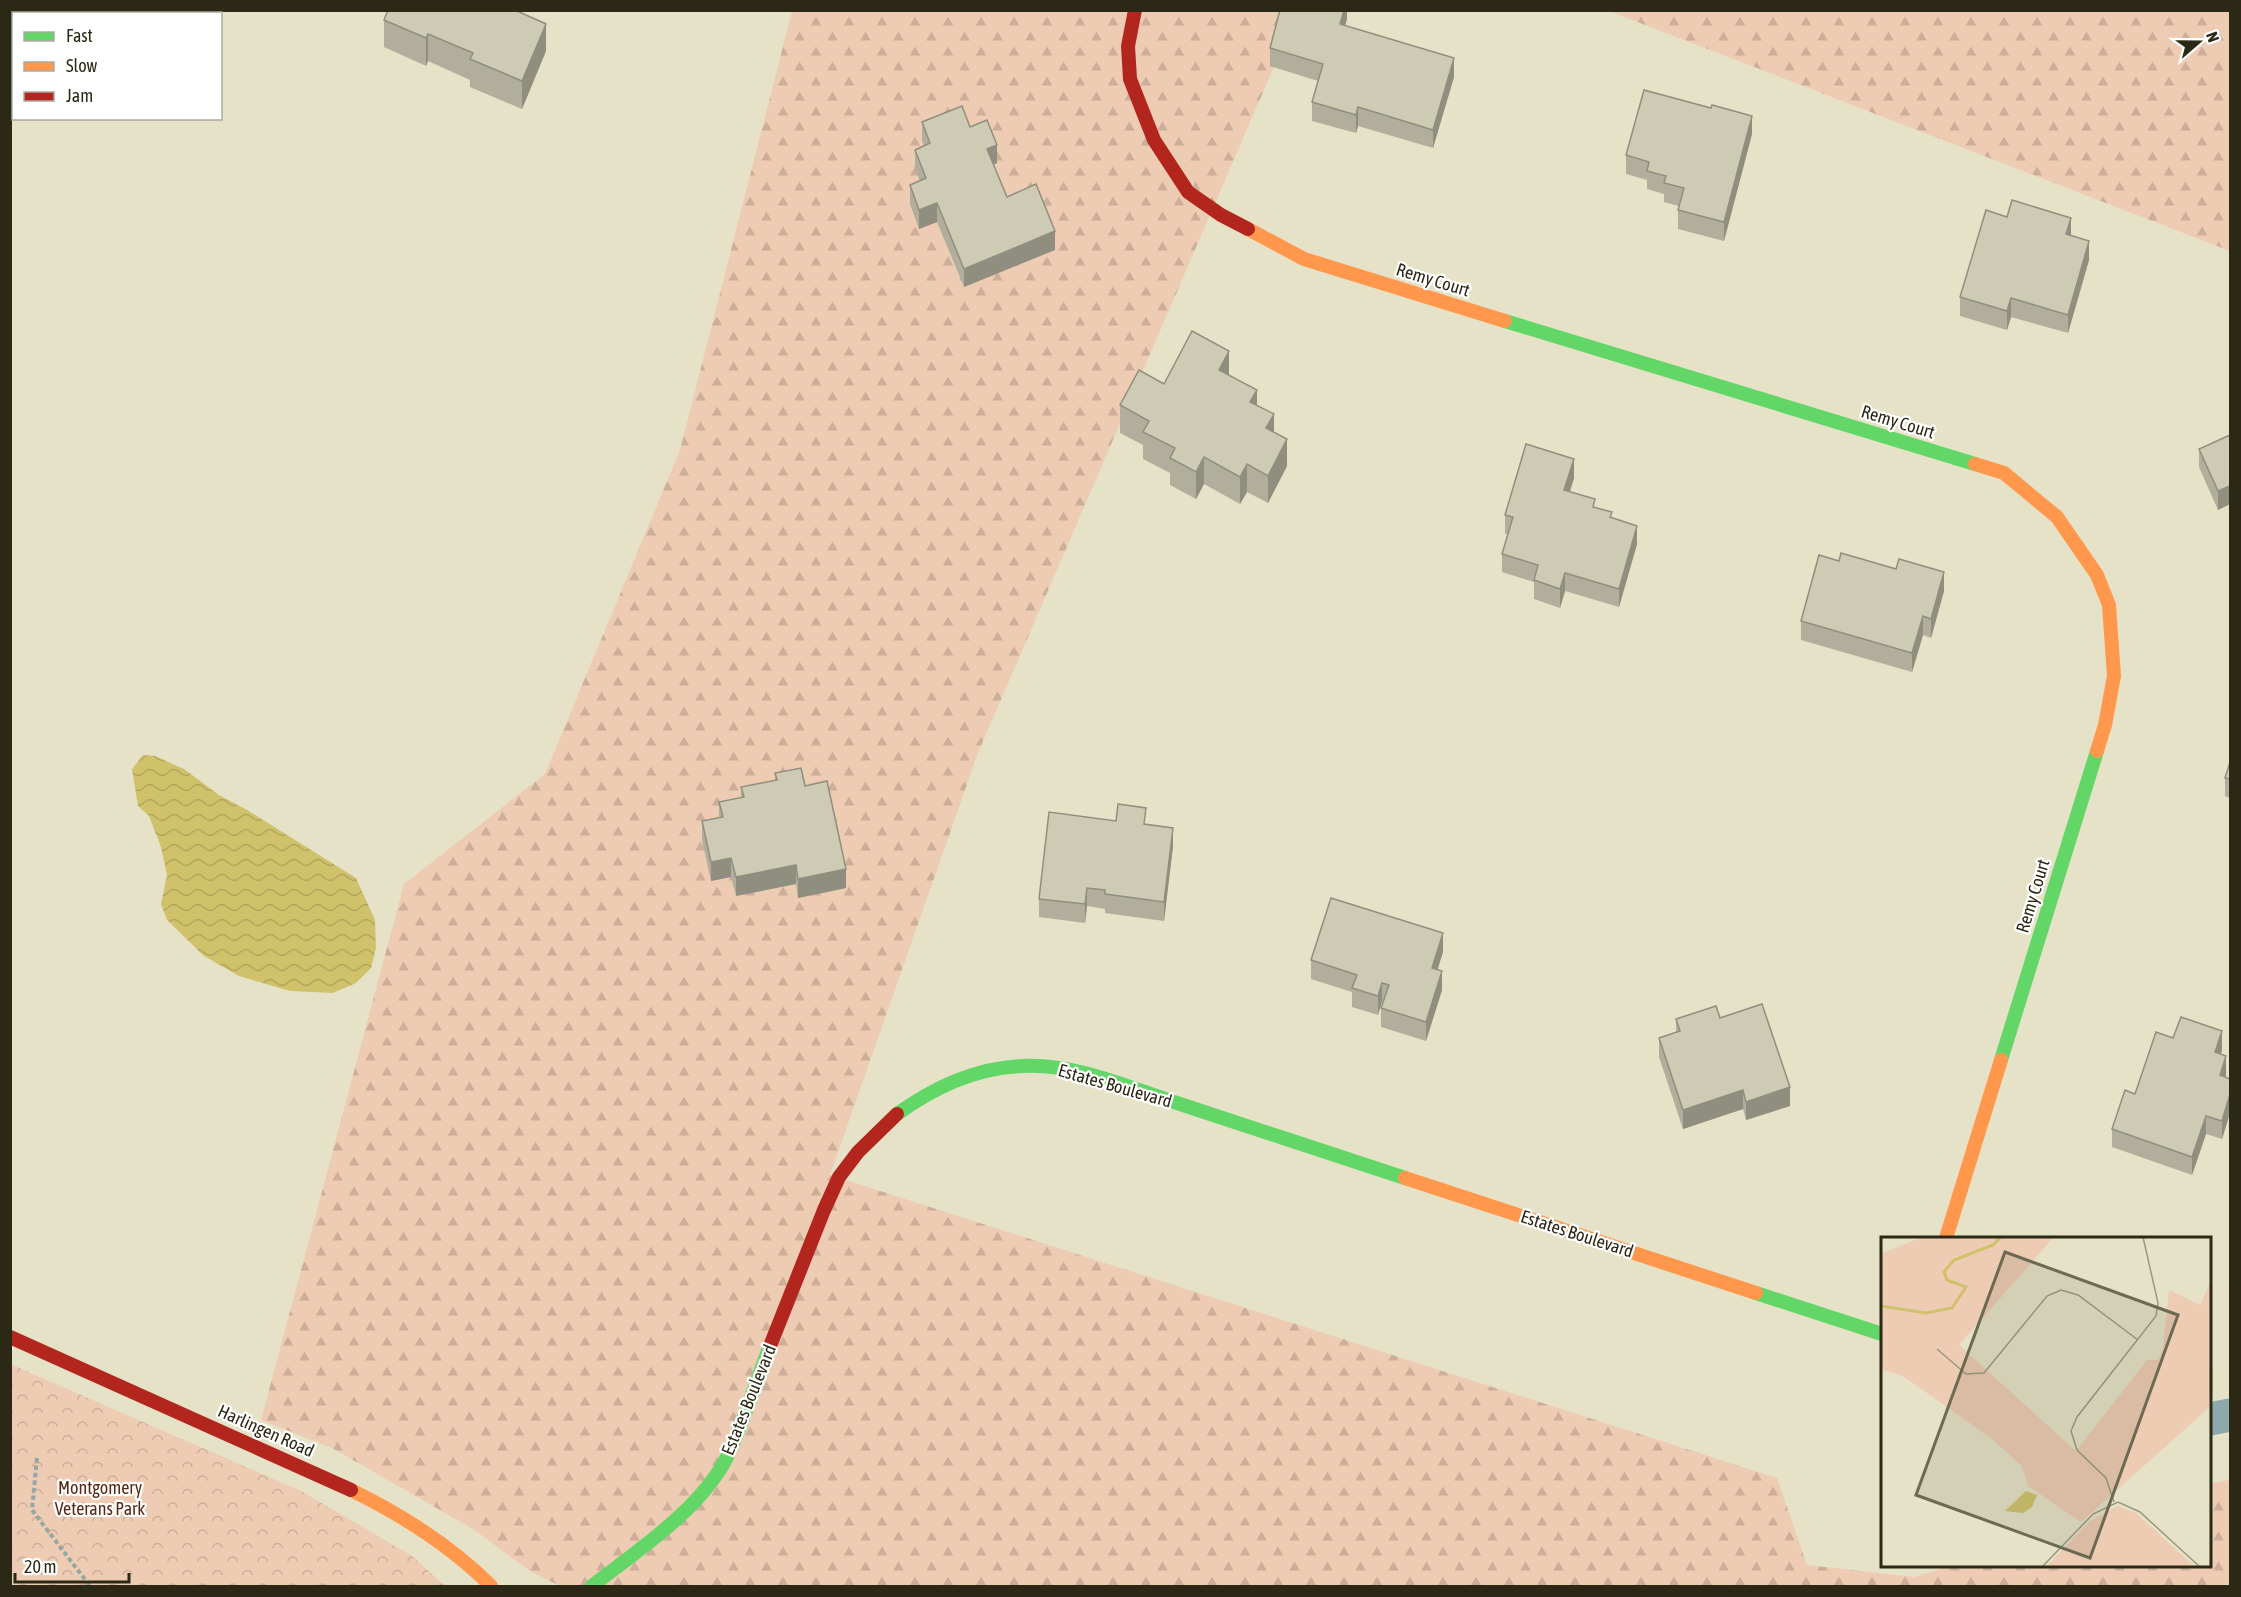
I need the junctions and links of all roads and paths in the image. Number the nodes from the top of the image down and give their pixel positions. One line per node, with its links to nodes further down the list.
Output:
1 (1135, 10): 2 (street, Remy Court)
2 (1947, 1237)
3 (1881, 1334): 10 (street, Estates Boulevard)
4 (10, 1336): 9 (street, Harlingen Road)
5 (2230, 1415): 6 (street)
6 (2211, 1419)
7 (37, 1458): 8 (path)
8 (90, 1587)
9 (491, 1587)
10 (592, 1587)

